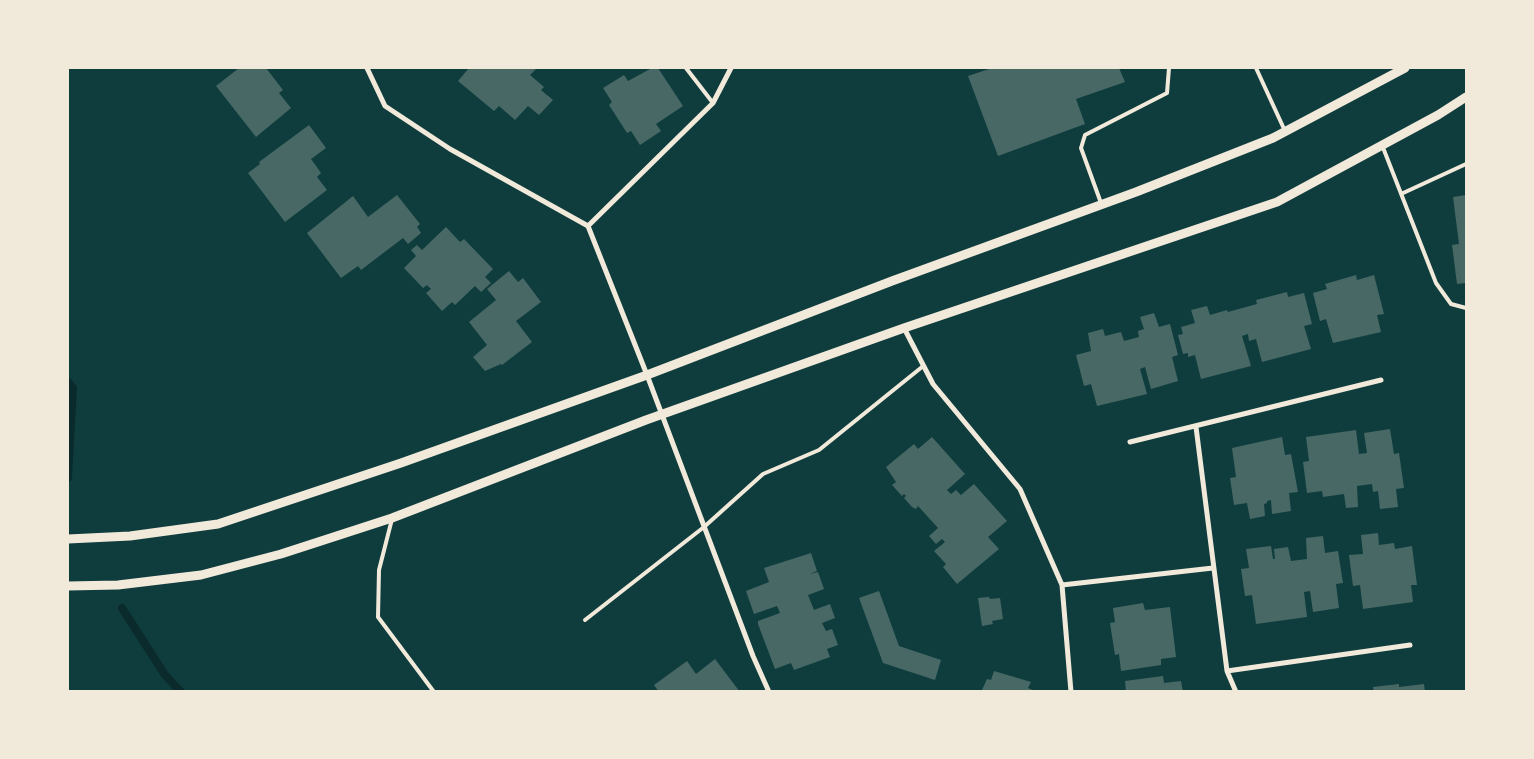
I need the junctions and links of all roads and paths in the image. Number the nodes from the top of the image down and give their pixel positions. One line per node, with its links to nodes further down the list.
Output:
1 (366, 68): 14 (street)
2 (686, 68): 8 (lane)
3 (731, 68): 8 (street)
4 (1168, 68): 13 (lane)
5 (1256, 68): 9 (lane)
6 (1405, 68): 9 (street)
7 (1466, 97): 10 (street)
8 (713, 103): 14 (street)
9 (1285, 132): 13 (street)
10 (1382, 145): 12 (lane); 16 (street)
11 (1466, 164): 12 (lane)
12 (1401, 194): 15 (lane)
13 (1101, 205): 18 (street)
14 (588, 226): 18 (street)
15 (1466, 308)
16 (904, 328): 17 (street); 20 (street)
17 (922, 367): 24 (lane); 27 (street)
18 (647, 374): 20 (street); 25 (street)
19 (1381, 380): 21 (street)
20 (662, 416): 23 (street); 24 (street)
21 (1196, 427): 22 (street); 26 (street)
22 (1130, 442)
23 (392, 518): 28 (street); 32 (lane)
24 (704, 527): 29 (lane); 33 (street)
25 (68, 539)
26 (1213, 568): 27 (street); 31 (street)
27 (1062, 585): 34 (street)
28 (68, 586)
29 (585, 620)
30 (1410, 645): 31 (street)
31 (1227, 671): 35 (street)
32 (434, 692)
33 (769, 692)
34 (1071, 692)
35 (1236, 692)

